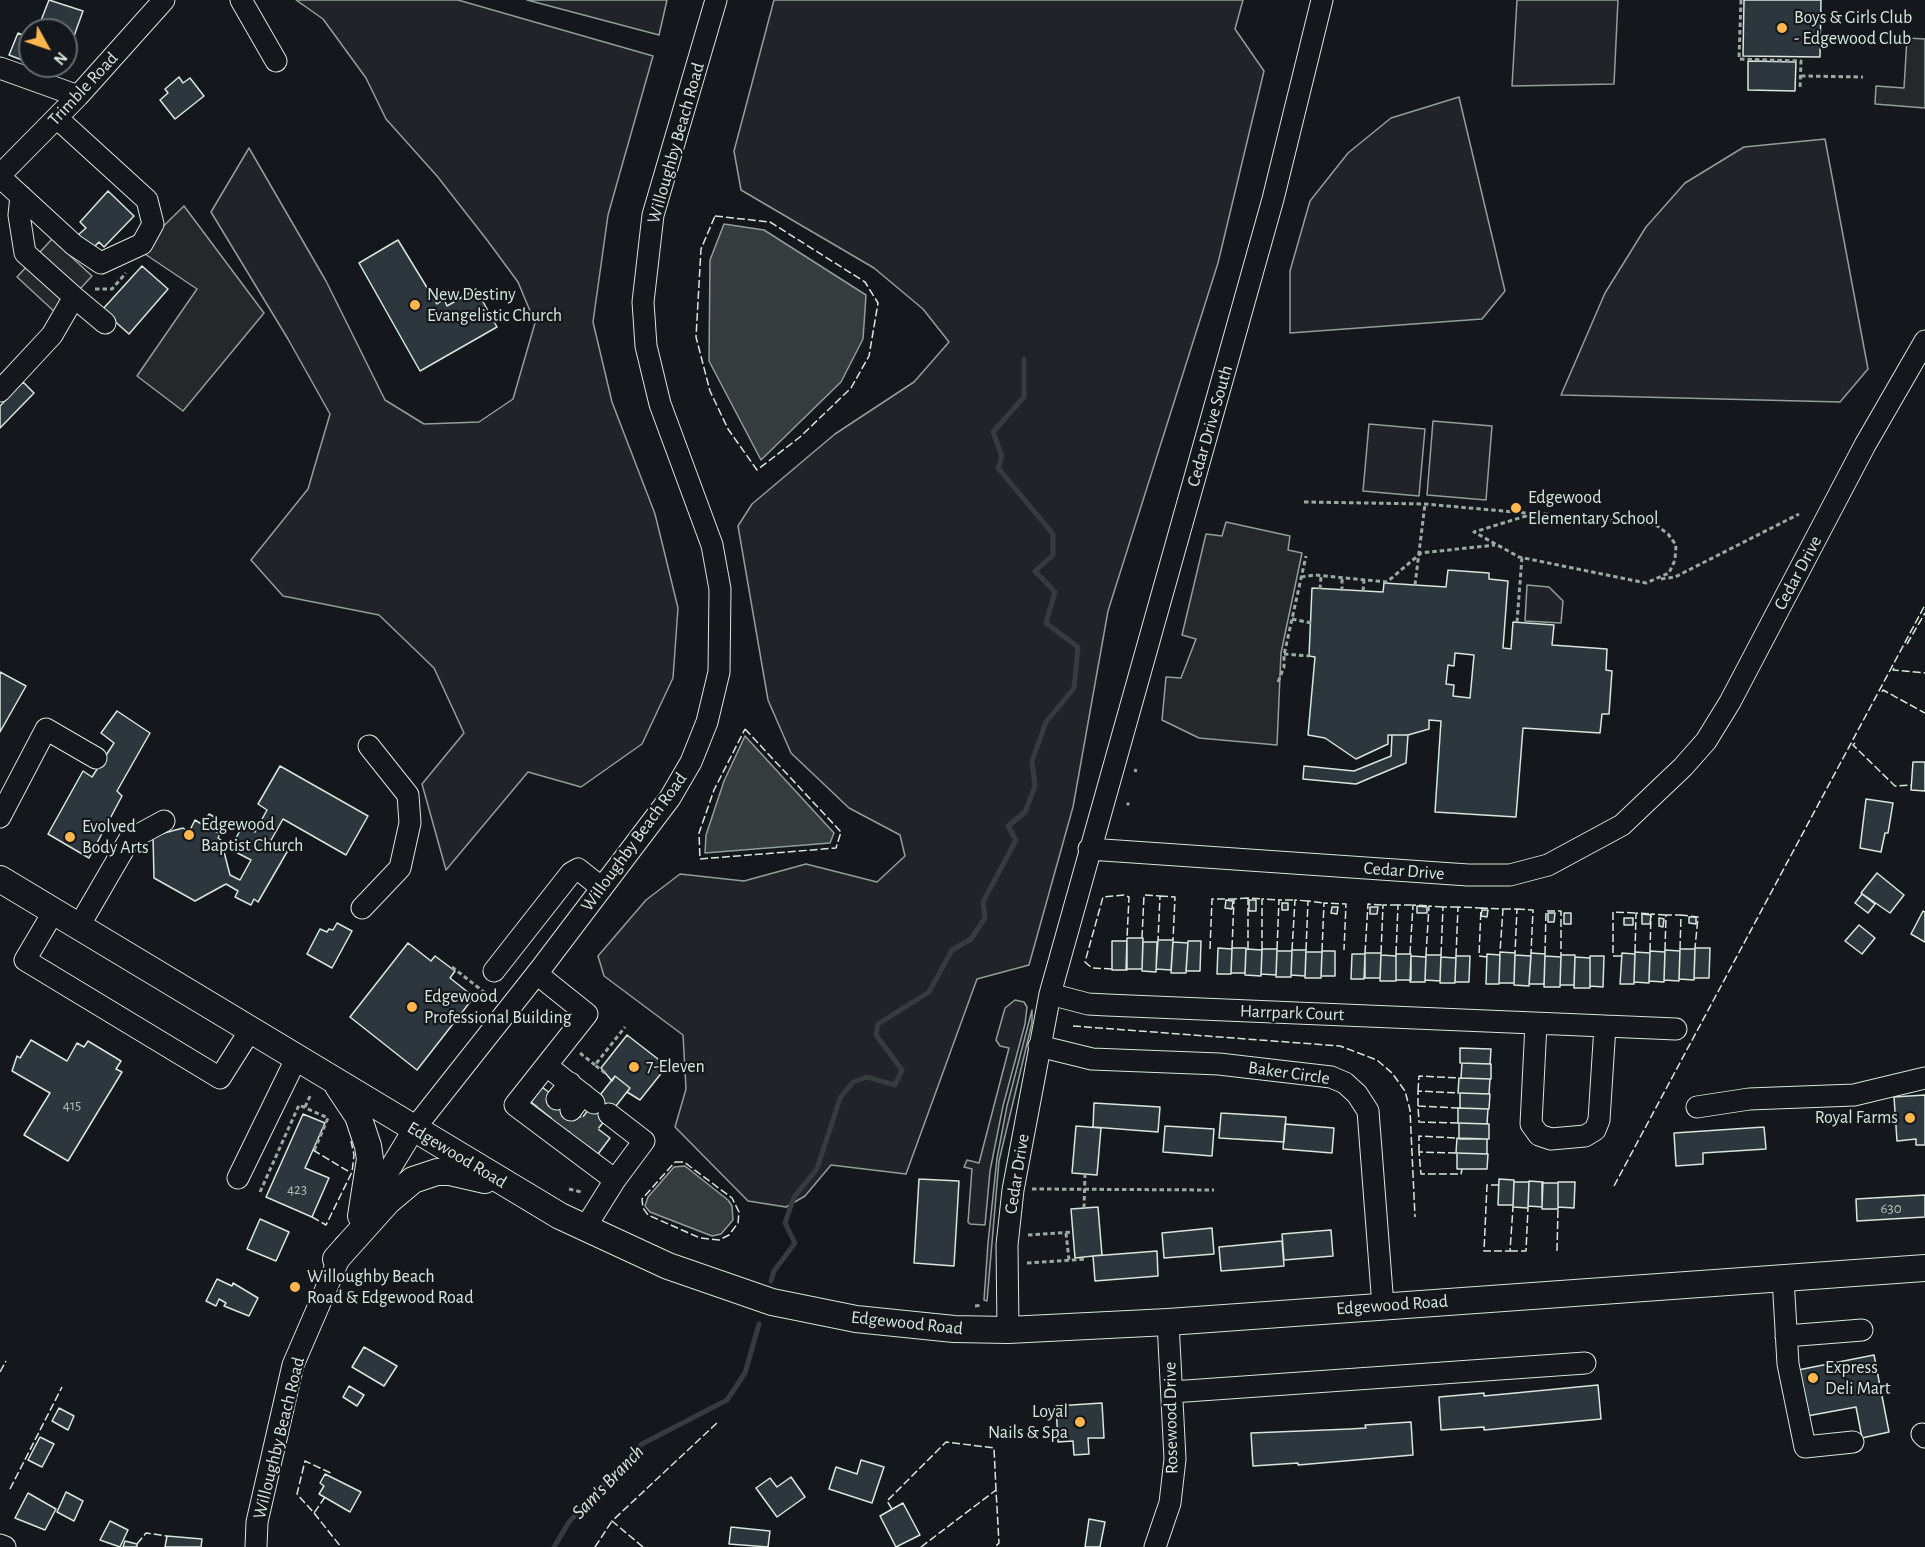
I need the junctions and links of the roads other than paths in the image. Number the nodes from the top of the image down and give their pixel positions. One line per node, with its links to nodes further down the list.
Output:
1 (164, 0): 7 (street, Trimble Road)
2 (241, 0): 5 (street)
3 (716, 0): 21 (street, Willoughby Beach Road)
4 (1322, 0): 19 (street, Cedar Drive South)
5 (276, 61)
6 (0, 68): 7 (street)
7 (78, 96): 8 (street, Trimble Road)
8 (57, 118): 9 (street, Trimble Road); 10 (street)
9 (0, 176): 10 (street)
10 (21, 196): 11 (street)
11 (74, 297): 12 (street); 14 (street)
12 (105, 323)
13 (1925, 341): 19 (street, Cedar Drive)
14 (0, 391)
15 (369, 746): 22 (street)
16 (96, 758): 17 (street)
17 (0, 817)
18 (164, 820): 24 (street)
19 (1089, 849): 27 (street, Cedar Drive)
20 (0, 879): 23 (main road, Edgewood Road)
21 (602, 888): 25 (street); 26 (street, Willoughby Beach Road)
22 (362, 908)
23 (54, 910): 24 (main road, Edgewood Road); 30 (street)
24 (79, 926): 30 (main road, Edgewood Road)
25 (494, 971)
26 (537, 974): 34 (street); 39 (street, Willoughby Beach Road)
27 (1050, 994): 28 (street, Harrpark Court); 32 (street, Cedar Drive)
28 (1536, 1024): 29 (street, Harrpark Court); 29 (street)
29 (1605, 1026): 31 (street, Harrpark Court)
30 (251, 1029): 33 (main road, Edgewood Road)
31 (1676, 1029)
32 (1039, 1046): 48 (street, Baker Circle); 50 (street, Cedar Drive)
33 (297, 1057): 35 (main road, Edgewood Road); 40 (street)
34 (547, 1066): 38 (street); 38 (street)
35 (333, 1078): 39 (main road, Edgewood Road); 43 (main road)
36 (1925, 1078): 37 (street)
37 (1697, 1107)
38 (568, 1110): 41 (street); 41 (street)
39 (414, 1129): 42 (main road, Edgewood Road); 43 (street, Willoughby Beach Road)
40 (238, 1178)
41 (615, 1180): 44 (street)
42 (516, 1191): 44 (main road, Edgewood Road); 45 (main road)
43 (361, 1216): 45 (street, Willoughby Beach Road)
44 (585, 1228): 50 (main road, Edgewood Road)
45 (336, 1259): 58 (street, Willoughby Beach Road)
46 (1925, 1268): 47 (main road, Edgewood Road)
47 (1782, 1278): 48 (main road, Edgewood Road); 52 (street)
48 (1383, 1306): 49 (main road, Edgewood Road)
49 (1168, 1322): 50 (main road, Edgewood Road); 54 (street, Rosewood Drive)
50 (1008, 1330)
51 (1862, 1330): 52 (street)
52 (1786, 1336): 55 (street)
53 (1585, 1363): 54 (street)
54 (1172, 1392): 59 (street, Rosewood Drive)
55 (1853, 1442)
56 (0, 1545): 57 (street)
57 (4, 1547)
58 (255, 1547)
59 (1155, 1547)

